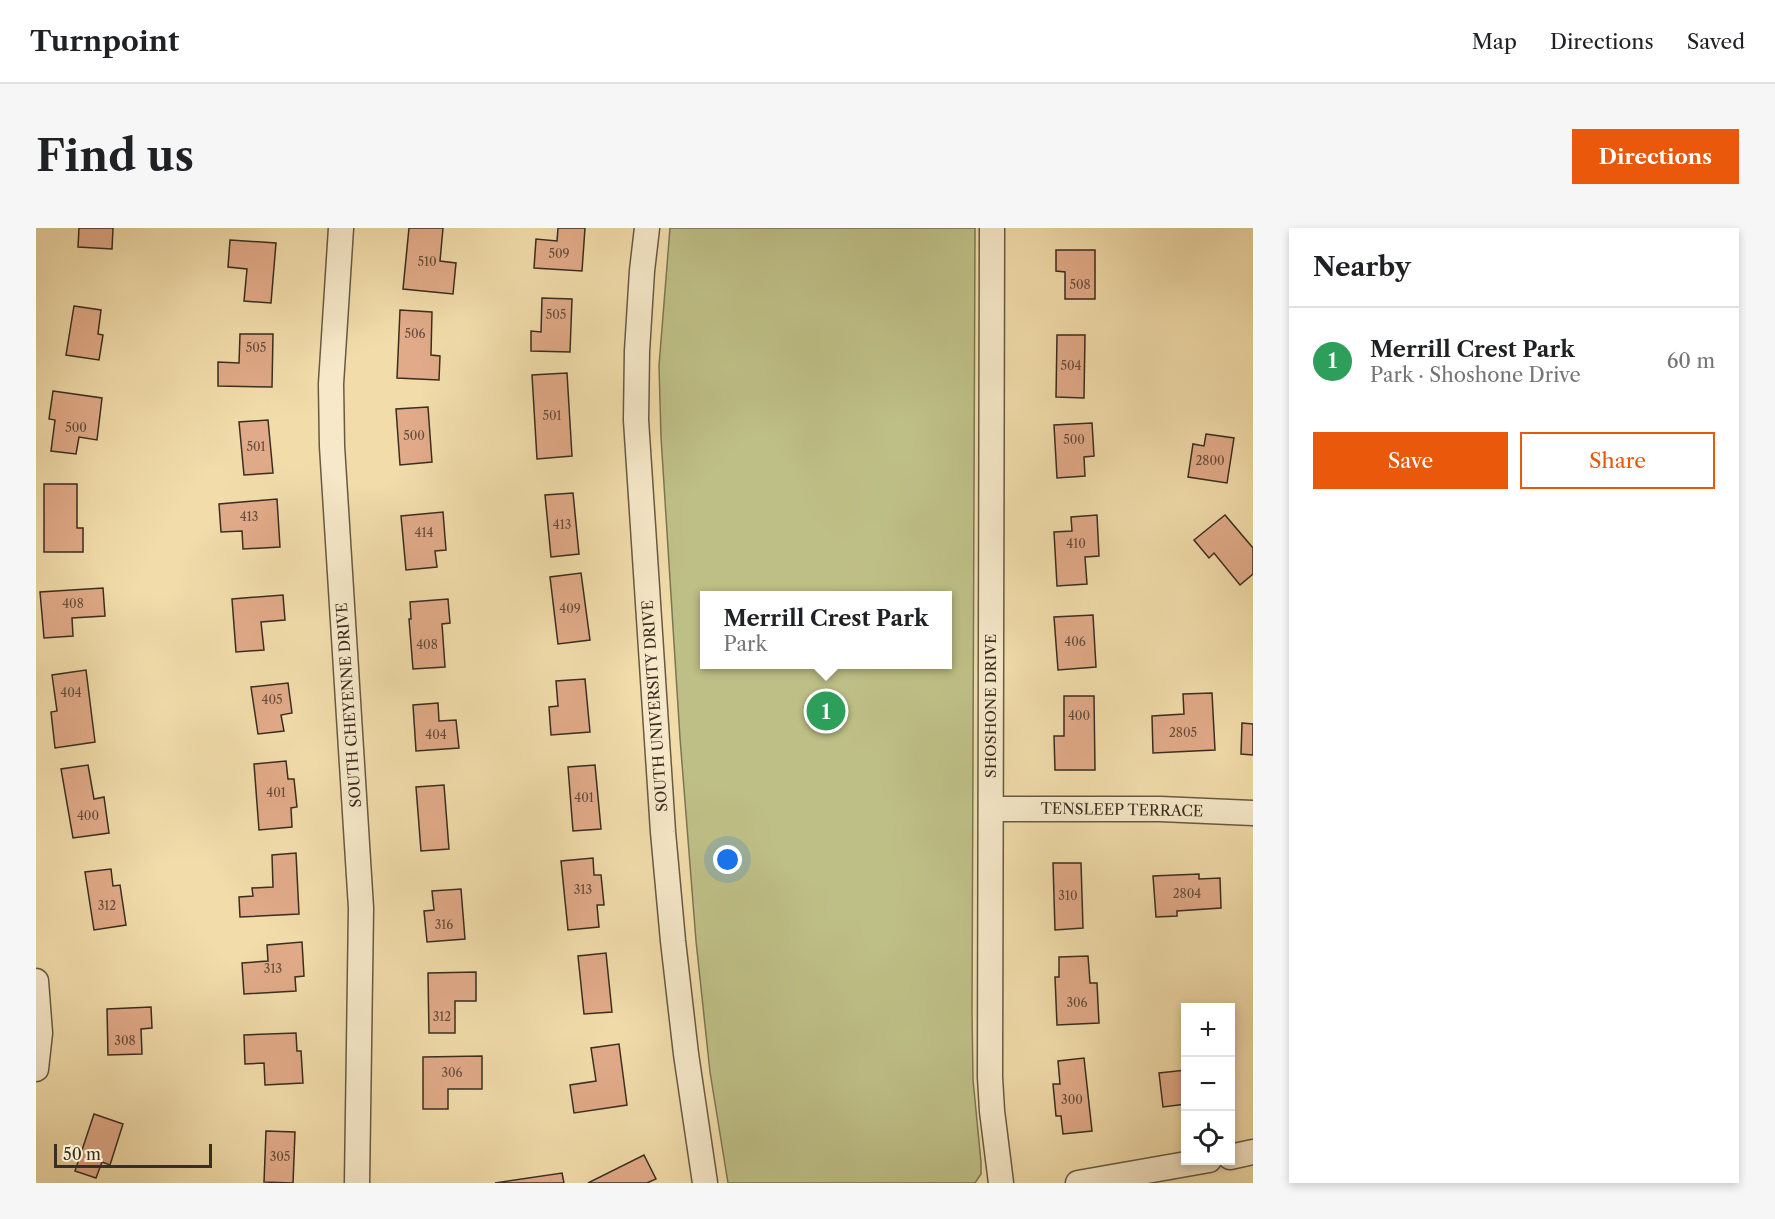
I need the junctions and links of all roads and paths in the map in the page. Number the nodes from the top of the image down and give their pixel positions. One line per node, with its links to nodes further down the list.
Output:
1 (341, 228): 11 (street, SOUTH CHEYENNE DRIVE)
2 (647, 228): 12 (street, SOUTH UNIVERSITY DRIVE)
3 (992, 228): 4 (street, SHOSHONE DRIVE)
4 (991, 809): 5 (street, TENSLEEP TERRACE); 13 (street, SHOSHONE DRIVE)
5 (1253, 813)
6 (36, 981): 7 (street)
7 (36, 1069)
8 (1253, 1152): 9 (street)
9 (1235, 1156)
10 (1185, 1165): 14 (street)
11 (357, 1183)
12 (705, 1183)
13 (1001, 1183)
14 (1078, 1183)

